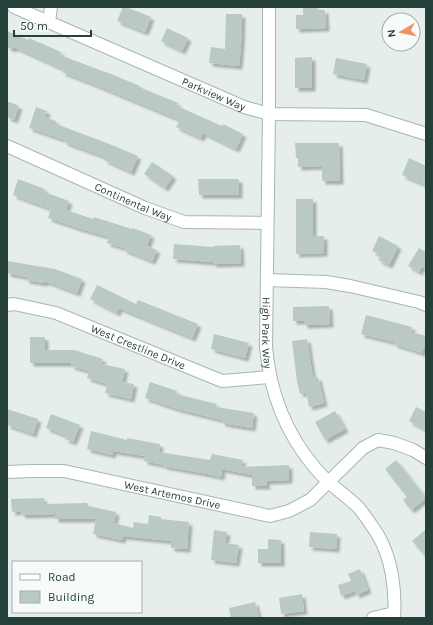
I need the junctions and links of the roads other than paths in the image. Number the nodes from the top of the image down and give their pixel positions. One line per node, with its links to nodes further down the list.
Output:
1 (14, 7): 4 (street, Parkview Way)
2 (51, 7): 4 (street)
3 (269, 7): 5 (street, High Park Way)
4 (49, 22): 5 (street, Parkview Way)
5 (269, 114): 6 (street, Parkview Way); 8 (street, High Park Way)
6 (426, 134)
7 (7, 146): 8 (street, Continental Way)
8 (267, 223): 9 (street, High Park Way)
9 (267, 280): 11 (street); 12 (street, High Park Way)
10 (7, 305): 12 (street, West Crestline Drive)
11 (426, 305)
12 (270, 377): 15 (street, High Park Way)
13 (426, 458): 15 (street, West Artemos Drive)
14 (7, 472): 15 (street, West Artemos Drive)
15 (327, 481): 16 (street, High Park Way)
16 (394, 615): 17 (street)
17 (373, 618)

